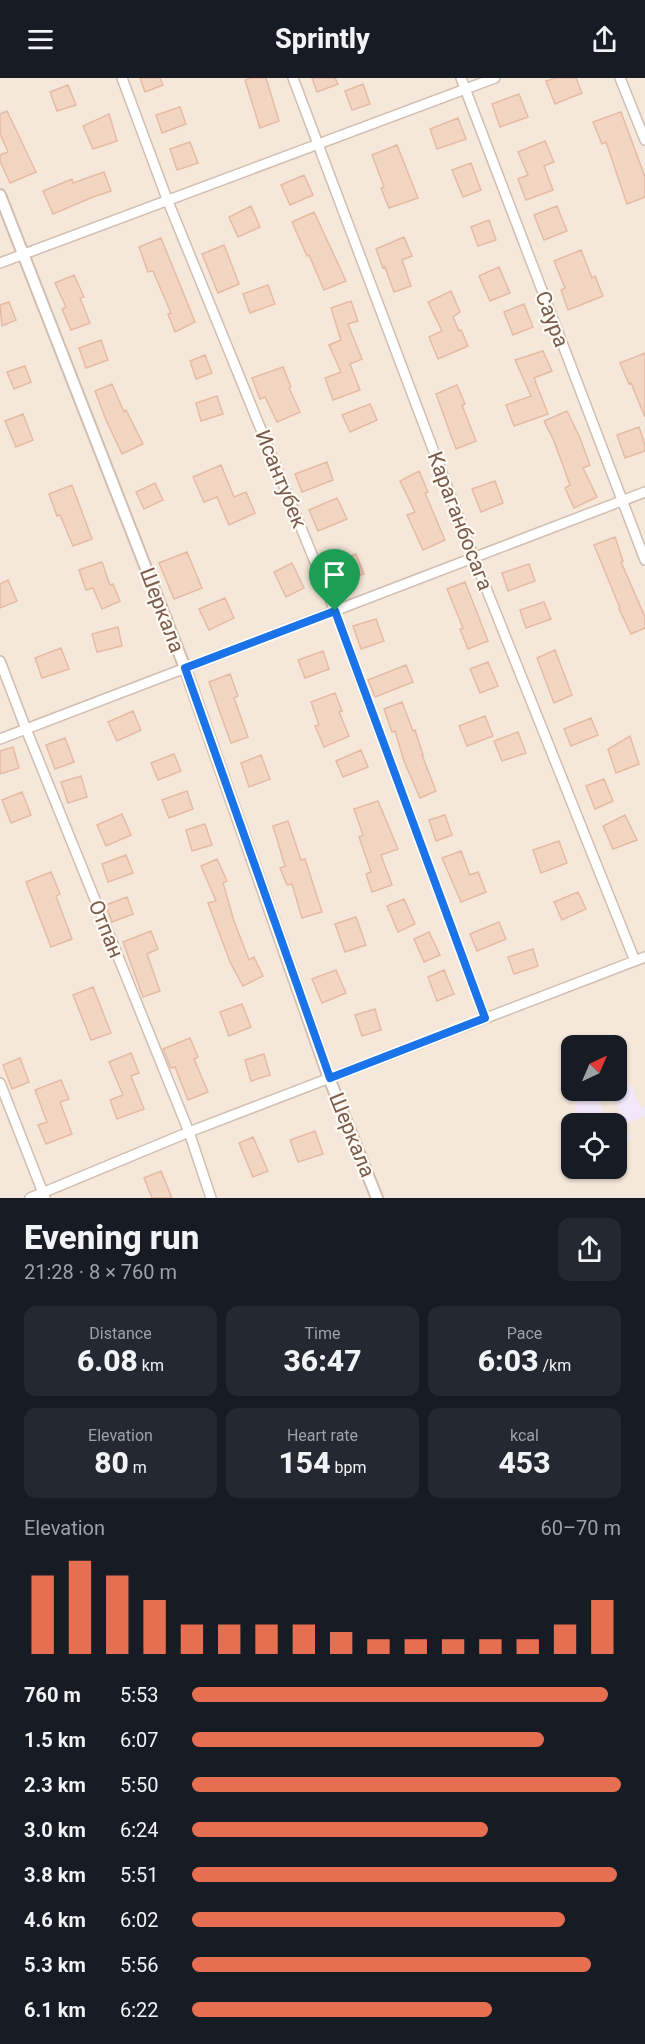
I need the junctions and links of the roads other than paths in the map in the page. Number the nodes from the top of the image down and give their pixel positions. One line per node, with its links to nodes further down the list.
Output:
1 (122, 78): 10 (street, Исантубек)
2 (293, 78): 8 (street, Караганбосага)
3 (461, 78): 6 (street, Саура)
4 (495, 78): 6 (street)
5 (620, 78): 7 (street)
6 (465, 89): 8 (street); 14 (street, Саура)
7 (645, 140)
8 (317, 144): 10 (street); 15 (street, Караганбосага)
9 (0, 195): 11 (street, Шеркала)
10 (167, 199): 11 (street); 17 (street, Исантубек)
11 (23, 254): 12 (street); 19 (street, Шеркала)
12 (0, 263)
13 (645, 492): 14 (street)
14 (621, 501): 15 (street); 16 (street, Саура)
15 (474, 558): 17 (street); 23 (street, Караганбосага)
16 (645, 560)
17 (335, 611): 19 (street); 24 (street, Исантубек)
18 (0, 661): 20 (street, Отпан)
19 (185, 668): 20 (street); 25 (street, Шеркала)
20 (26, 729): 21 (street); 27 (street, Отпан)
21 (0, 739)
22 (645, 957): 23 (street)
23 (635, 961): 24 (street)
24 (485, 1018): 25 (street)
25 (330, 1078): 27 (street); 31 (street, Шеркала)
26 (0, 1083): 28 (street)
27 (189, 1132): 28 (street); 30 (street, Отпан)
28 (44, 1196): 29 (street)
29 (30, 1198)
30 (211, 1198)
31 (377, 1198)

